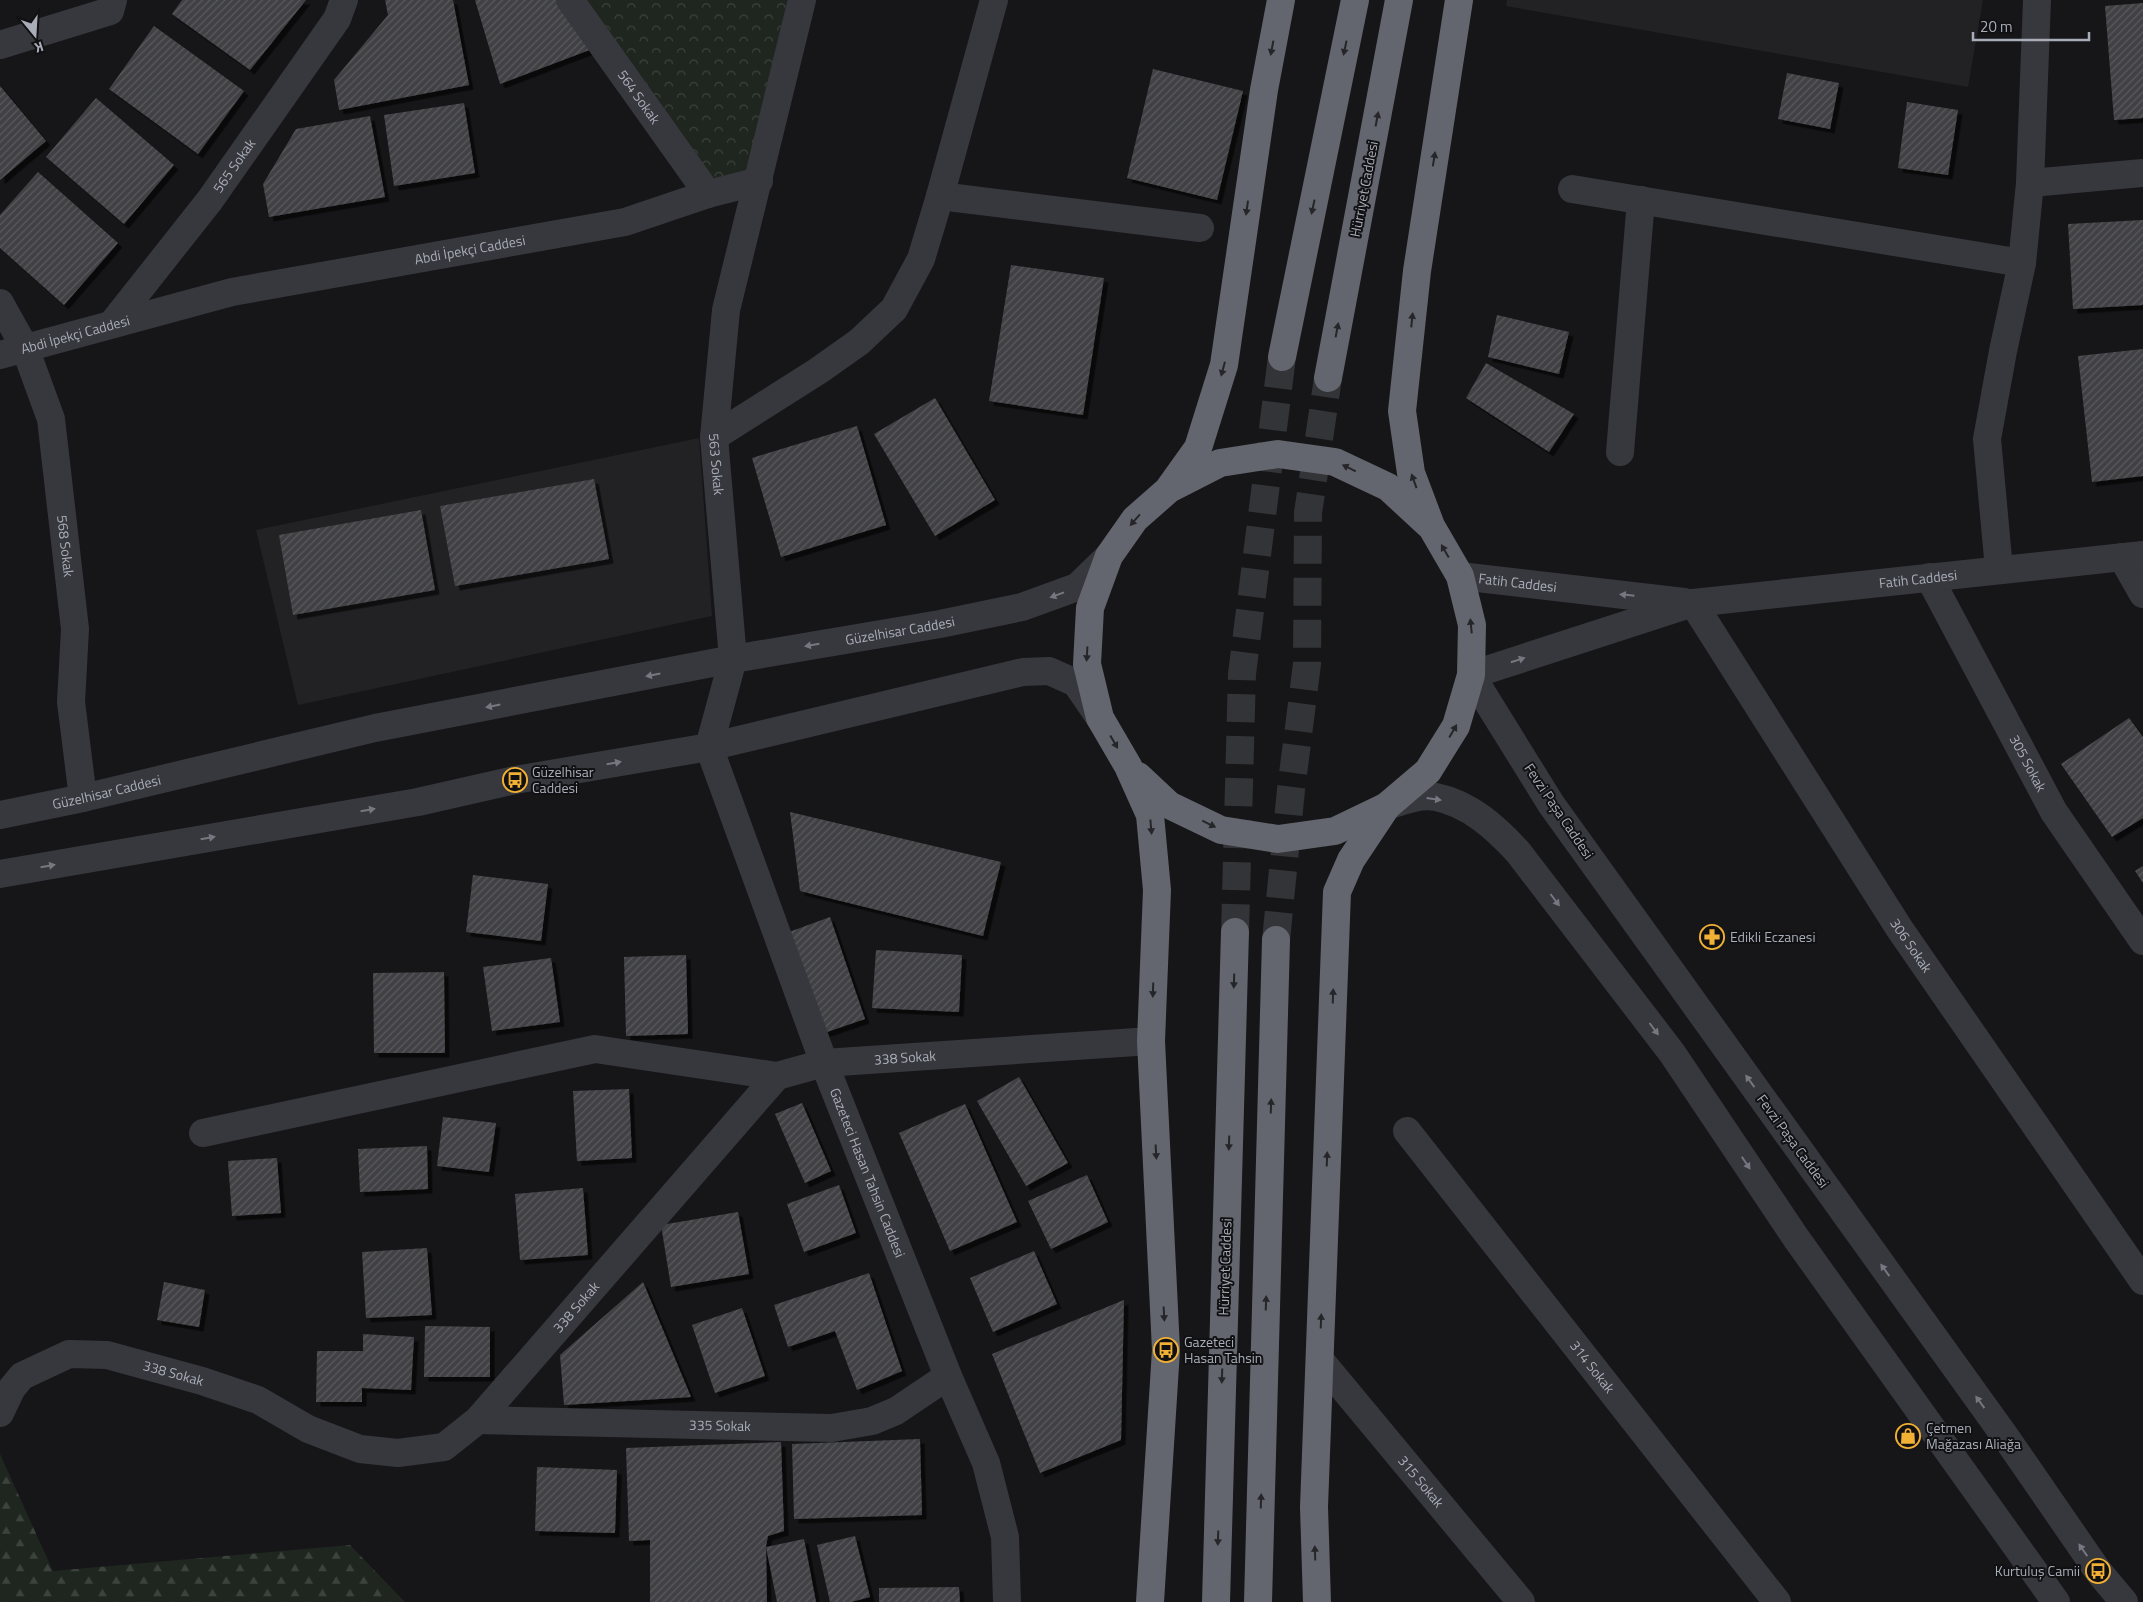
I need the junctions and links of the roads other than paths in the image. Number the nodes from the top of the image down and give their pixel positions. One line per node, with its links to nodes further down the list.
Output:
1 (113, 0): 11 (street)
2 (344, 0): 22 (street, 565 Sokak)
3 (570, 0): 16 (street, 564 Sokak)
4 (802, 0): 13 (street)
5 (994, 0): 17 (street)
6 (1281, 0): 28 (highway, one-way to 28)
7 (1355, 0): 24 (highway, one-way to 24)
8 (1399, 0): 25 (highway, Hürriyet Caddesi, one-way to 8)
9 (1459, 0): 29 (highway, one-way to 9)
10 (2037, 0): 14 (street)
11 (0, 45)
12 (2143, 173): 14 (street)
13 (759, 181): 16 (street, Abdi İpekçi Caddesi); 26 (street, 563 Sokak)
14 (2030, 183): 20 (street)
15 (1572, 189): 18 (street)
16 (708, 194): 22 (street, Abdi İpekçi Caddesi)
17 (940, 196): 19 (street); 26 (street)
18 (1641, 200): 20 (street); 27 (street)
19 (1200, 228)
20 (2022, 263): 32 (street)
21 (0, 303): 23 (street, 568 Sokak)
22 (112, 324): 23 (street, Abdi İpekçi Caddesi)
23 (12, 351): 42 (street, 568 Sokak)
24 (1282, 357)
25 (1328, 378)
26 (714, 437): 37 (street, 563 Sokak)
27 (1620, 452)
28 (1168, 490): 29 (highway, one-way to 28); 30 (highway, one-way to 30)
29 (1431, 526): 33 (highway, one-way to 29)
30 (1109, 556): 37 (street, Güzelhisar Caddesi, one-way to 37); 39 (highway, one-way to 39)
31 (2133, 556): 32 (street, Fatih Caddesi); 35 (street)
32 (2000, 569): 34 (street, Fatih Caddesi)
33 (1460, 576): 36 (street, Fatih Caddesi, one-way to 33); 38 (highway, one-way to 33)
34 (1929, 577): 36 (street, Fatih Caddesi); 48 (street, 305 Sokak)
35 (2143, 594)
36 (1693, 602): 38 (street, Fatih Caddesi, one-way to 36); 54 (street, 306 Sokak)
37 (733, 659): 40 (street, 563 Sokak); 42 (street, Güzelhisar Caddesi, one-way to 42)
38 (1471, 675): 43 (highway, one-way to 38); 67 (street, Fevzi Paşa Caddesi, one-way to 38)
39 (1100, 718): 40 (street); 41 (highway, one-way to 41)
40 (709, 747): 45 (street, one-way to 40); 50 (street, Gazeteci Hasan Tahsin Caddesi)
41 (1128, 766): 43 (highway, one-way to 43); 49 (highway, one-way to 49)
42 (83, 798): 44 (street, Güzelhisar Caddesi)
43 (1387, 806): 55 (highway, one-way to 43); 66 (street, one-way to 66)
44 (0, 815)
45 (0, 874)
46 (1235, 932): 61 (highway, Hürriyet Caddesi, one-way to 61)
47 (1276, 940): 62 (highway, one-way to 47)
48 (2143, 941)
49 (1151, 1041): 50 (street, 338 Sokak); 60 (highway, one-way to 60)
50 (824, 1063): 51 (street, 338 Sokak); 56 (street, Gazeteci Hasan Tahsin Caddesi)
51 (777, 1076): 53 (street); 58 (street, 338 Sokak)
52 (1407, 1131): 65 (street, 314 Sokak)
53 (203, 1133)
54 (2143, 1281)
55 (1320, 1360): 63 (highway, one-way to 55); 64 (street, 315 Sokak)
56 (948, 1376): 58 (street, 335 Sokak); 59 (street, Gazeteci Hasan Tahsin Caddesi)
57 (0, 1412): 58 (street, 338 Sokak)
58 (478, 1420)
59 (1007, 1602)
60 (1150, 1602)
61 (1216, 1602)
62 (1258, 1602)
63 (1317, 1602)
64 (1521, 1602)
65 (1777, 1602)
66 (2056, 1602)
67 (2124, 1602)

